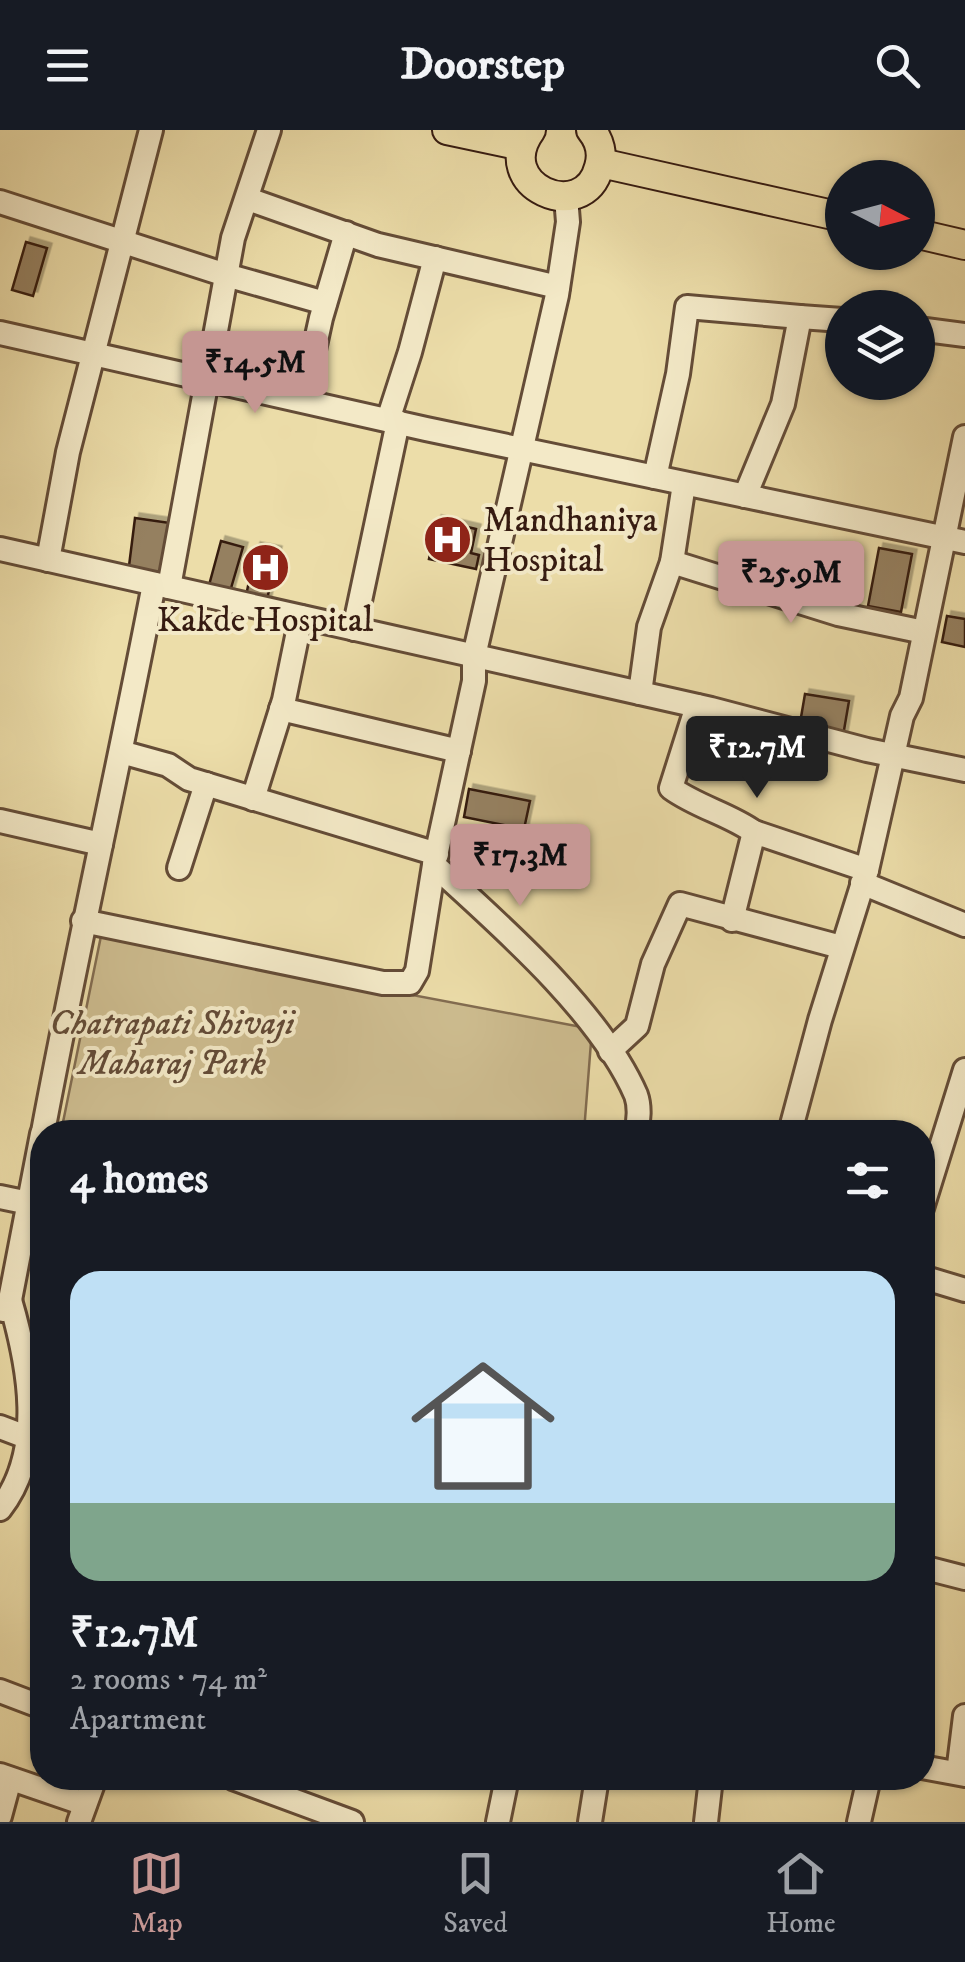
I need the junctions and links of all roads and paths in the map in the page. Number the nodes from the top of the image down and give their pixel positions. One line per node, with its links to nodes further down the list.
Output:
1 (151, 130): 13 (street)
2 (269, 130): 8 (street)
3 (447, 130): 5 (main road)
4 (592, 130): 6 (main road)
5 (526, 138): 7 (main road)
6 (601, 163): 7 (main road); 10 (main road)
7 (566, 196): 17 (street)
8 (248, 198): 11 (street); 16 (street)
9 (0, 202): 13 (street)
10 (825, 214)
11 (346, 233): 15 (street); 18 (street)
12 (935, 238): 14 (main road)
13 (122, 240): 16 (street); 24 (street)
14 (965, 245)
15 (434, 258): 17 (street); 27 (street)
16 (226, 275): 18 (street); 25 (street)
17 (558, 287): 29 (street)
18 (326, 303): 26 (street)
19 (800, 316): 20 (street); 30 (street); 32 (street)
20 (825, 318)
21 (935, 331): 23 (street)
22 (0, 333): 24 (street)
23 (965, 335)
24 (92, 355): 25 (street); 35 (street)
25 (207, 379): 26 (street); 37 (street)
26 (302, 400): 27 (street)
27 (393, 421): 29 (street); 39 (street)
28 (965, 437): 33 (street)
29 (521, 446): 30 (street); 41 (street)
30 (655, 477): 31 (street)
31 (684, 484): 32 (street); 36 (street)
32 (745, 496): 33 (street)
33 (953, 539): 40 (street)
34 (0, 549): 35 (street)
35 (48, 560): 37 (street)
36 (672, 562): 40 (street); 42 (street)
37 (161, 586): 38 (street); 46 (street)
38 (301, 617): 39 (street); 44 (street)
39 (354, 629): 41 (street)
40 (924, 632): 47 (street)
41 (474, 656): 42 (street); 45 (street)
42 (640, 693): 43 (street)
43 (697, 706): 47 (street); 52 (street)
44 (281, 708): 45 (street); 50 (street)
45 (459, 751): 54 (street)
46 (121, 752): 49 (street); 53 (street)
47 (892, 755): 48 (street); 56 (street)
48 (965, 770)
49 (206, 784): 50 (street); 55 (street)
50 (253, 799): 54 (street)
51 (0, 821): 53 (street)
52 (754, 832): 56 (street); 57 (street)
53 (100, 844): 58 (street)
54 (436, 860): 58 (street); 61 (street)
55 (179, 868)
56 (865, 877): 59 (street); 60 (street)
57 (732, 920): 60 (street); 61 (street)
58 (83, 921): 63 (street)
59 (965, 925)
60 (842, 948): 65 (street)
61 (610, 1050): 64 (street)
62 (965, 1070): 66 (street)
63 (45, 1120)
64 (636, 1120)
65 (793, 1120)
66 (935, 1166)
67 (0, 1197): 68 (street)
68 (30, 1203)
69 (30, 1247): 72 (street)
70 (935, 1282): 71 (street)
71 (965, 1290)
72 (5, 1307): 73 (street)
73 (30, 1343)
74 (0, 1427): 75 (street)
75 (30, 1438)
76 (30, 1450): 77 (street)
77 (0, 1508)
78 (935, 1572): 79 (street)
79 (965, 1578)
80 (0, 1691): 81 (street)
81 (30, 1696)
82 (965, 1716): 84 (street)
83 (935, 1769): 84 (street)
84 (961, 1774)
85 (5, 1777): 86 (street); 95 (street)
86 (30, 1789)
87 (33, 1790): 93 (street)
88 (255, 1790): 94 (street)
89 (505, 1790): 97 (street)
90 (596, 1790): 98 (street)
91 (710, 1790): 99 (street)
92 (866, 1790): 100 (street)
93 (82, 1813)
94 (298, 1813): 96 (street)
95 (0, 1816)
96 (352, 1822)
97 (498, 1822)
98 (590, 1822)
99 (706, 1822)
100 (859, 1822)

